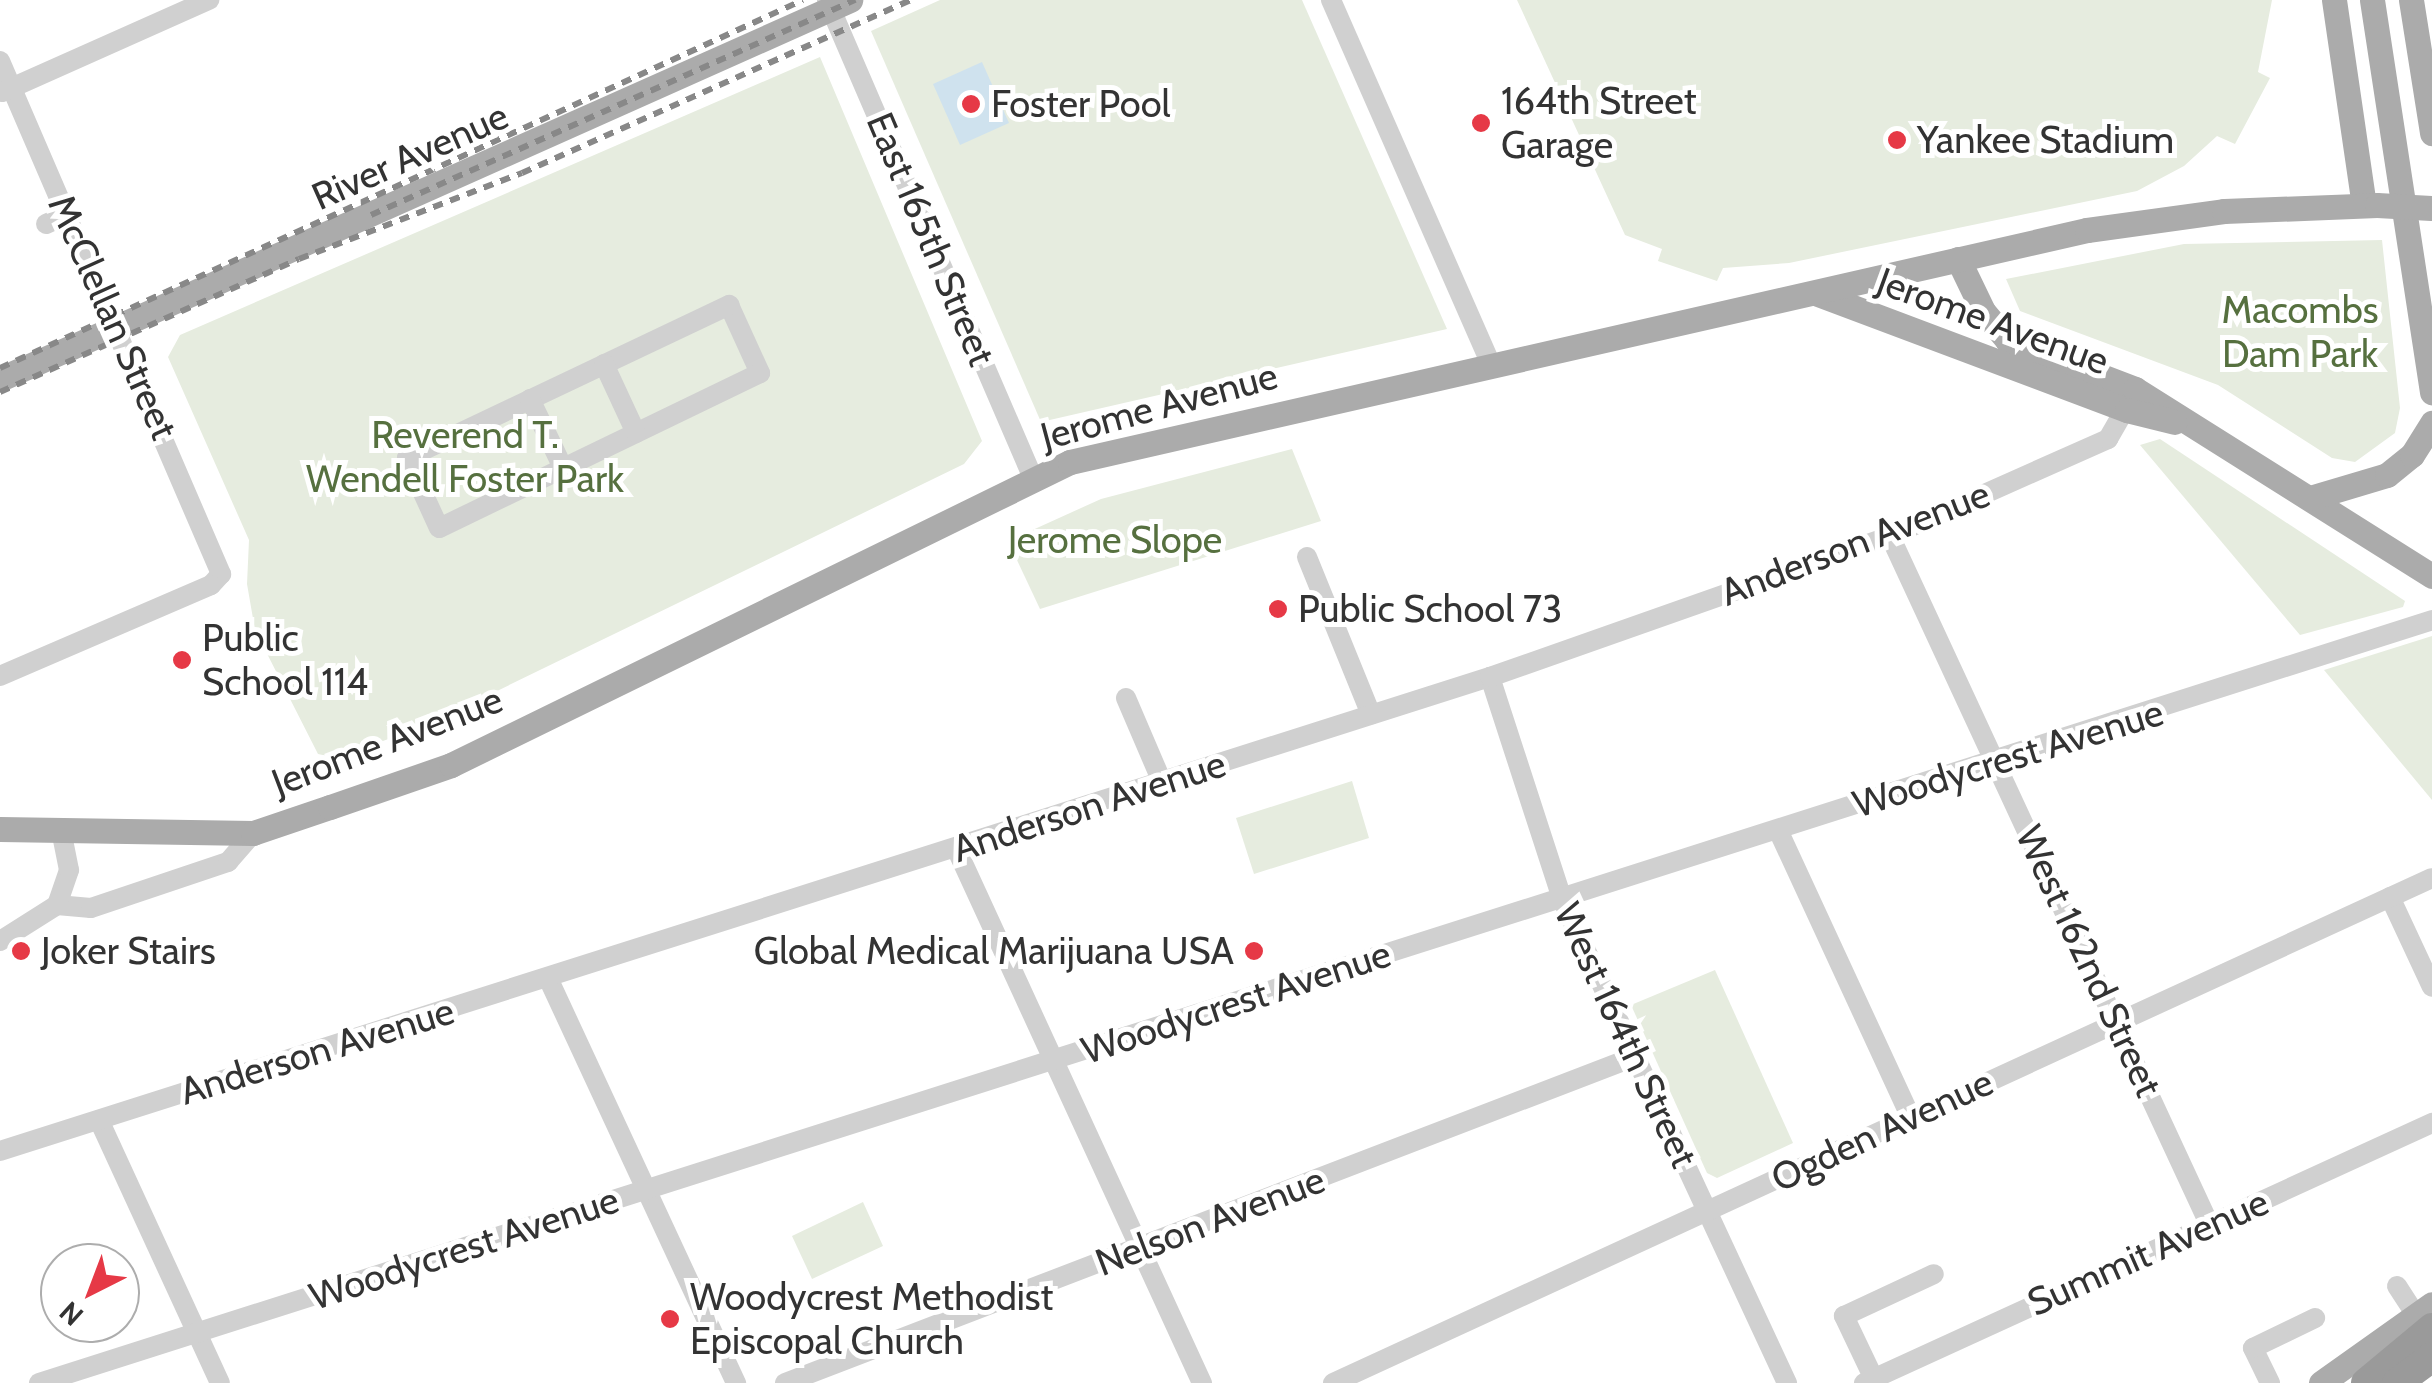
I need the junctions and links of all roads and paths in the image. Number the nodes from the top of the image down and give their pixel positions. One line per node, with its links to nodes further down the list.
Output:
1 (209, 0): 8 (street)
2 (1331, 0): 17 (street)
3 (2334, 0): 10 (main road)
4 (2372, 0): 20 (main road)
5 (2411, 0): 9 (main road)
6 (836, 3): 16 (main road, River Avenue); 26 (street, East 165th Street)
7 (0, 61): 8 (street, McClellan Street)
8 (6, 90): 12 (street, McClellan Street)
9 (2432, 133)
10 (2371, 205): 11 (main road, bridge); 14 (main road)
11 (2432, 208)
12 (68, 214): 13 (street); 16 (street, McClellan Street)
13 (46, 224)
14 (1958, 259): 15 (main road); 21 (main road, Jerome Avenue)
15 (1818, 294): 17 (main road, Jerome Avenue); 21 (main road, Jerome Avenue)
16 (118, 327): 19 (main road, River Avenue); 32 (street, McClellan Street)
17 (1490, 362): 26 (main road, Jerome Avenue)
18 (604, 364): 22 (street); 24 (street); 24 (street)
19 (0, 379)
20 (2432, 392)
21 (2131, 399): 27 (main road, Jerome Avenue); 28 (street, Anderson Avenue)
22 (530, 400): 25 (street); 25 (street)
23 (2432, 423): 27 (main road)
24 (636, 433): 25 (street)
25 (563, 468)
26 (1034, 478): 41 (main road, Jerome Avenue)
27 (2310, 498): 30 (main road, Jerome Avenue)
28 (1890, 536): 33 (street, Anderson Avenue); 36 (street, West 162nd Street)
29 (1307, 557): 35 (street)
30 (2432, 576)
31 (2432, 620): 36 (street, Woodycrest Avenue)
32 (0, 676)
33 (1490, 677): 35 (street, Anderson Avenue); 45 (street, West 164th Street)
34 (1126, 698): 37 (street)
35 (1371, 715): 37 (street, Anderson Avenue)
36 (1997, 763): 40 (street, Woodycrest Avenue); 50 (street, West 162nd Street)
37 (1162, 782): 42 (street, Anderson Avenue)
38 (0, 829): 39 (main road, Jerome Avenue)
39 (62, 830): 41 (main road, Jerome Avenue); 46 (street)
40 (1778, 830): 45 (street, Woodycrest Avenue); 53 (street)
41 (253, 833): 46 (street)
42 (956, 848): 48 (street, Anderson Avenue); 52 (street)
43 (2432, 878): 44 (street, Ogden Avenue)
44 (2390, 897): 49 (street); 50 (street, Ogden Avenue)
45 (1562, 899): 51 (street, West 164th Street); 52 (street, Woodycrest Avenue)
46 (57, 905): 47 (street)
47 (0, 940)
48 (548, 978): 54 (street, Anderson Avenue); 57 (street)
49 (2432, 987)
50 (2118, 1022): 53 (street, Ogden Avenue); 59 (street, West 162nd Street)
51 (1634, 1057): 58 (street, West 164th Street); 60 (street, Nelson Avenue)
52 (1054, 1060): 57 (street, Woodycrest Avenue); 60 (street)
53 (1910, 1116): 58 (street, Ogden Avenue)
54 (99, 1120): 56 (street, Anderson Avenue); 65 (street)
55 (2432, 1123): 59 (street, Summit Avenue)
56 (0, 1151)
57 (647, 1190): 65 (street, Woodycrest Avenue); 70 (street)
58 (1707, 1211): 73 (street, Ogden Avenue); 74 (street, West 164th Street)
59 (2210, 1224): 67 (street, Summit Avenue)
60 (1141, 1248): 71 (street, Nelson Avenue); 72 (street)
61 (1934, 1274): 67 (street)
62 (2397, 1286): 63 (street)
63 (2427, 1316): 76 (main road); 77 (highway)
64 (2315, 1318): 75 (street)
65 (197, 1333): 68 (street, Woodycrest Avenue); 69 (street)
66 (2432, 1357): 78 (highway)
67 (1869, 1381)
68 (39, 1383)
69 (220, 1383)
70 (736, 1383)
71 (785, 1383)
72 (1202, 1383)
73 (1333, 1383)
74 (1787, 1383)
75 (2270, 1383)
76 (2321, 1383)
77 (2366, 1383)
78 (2397, 1383)

